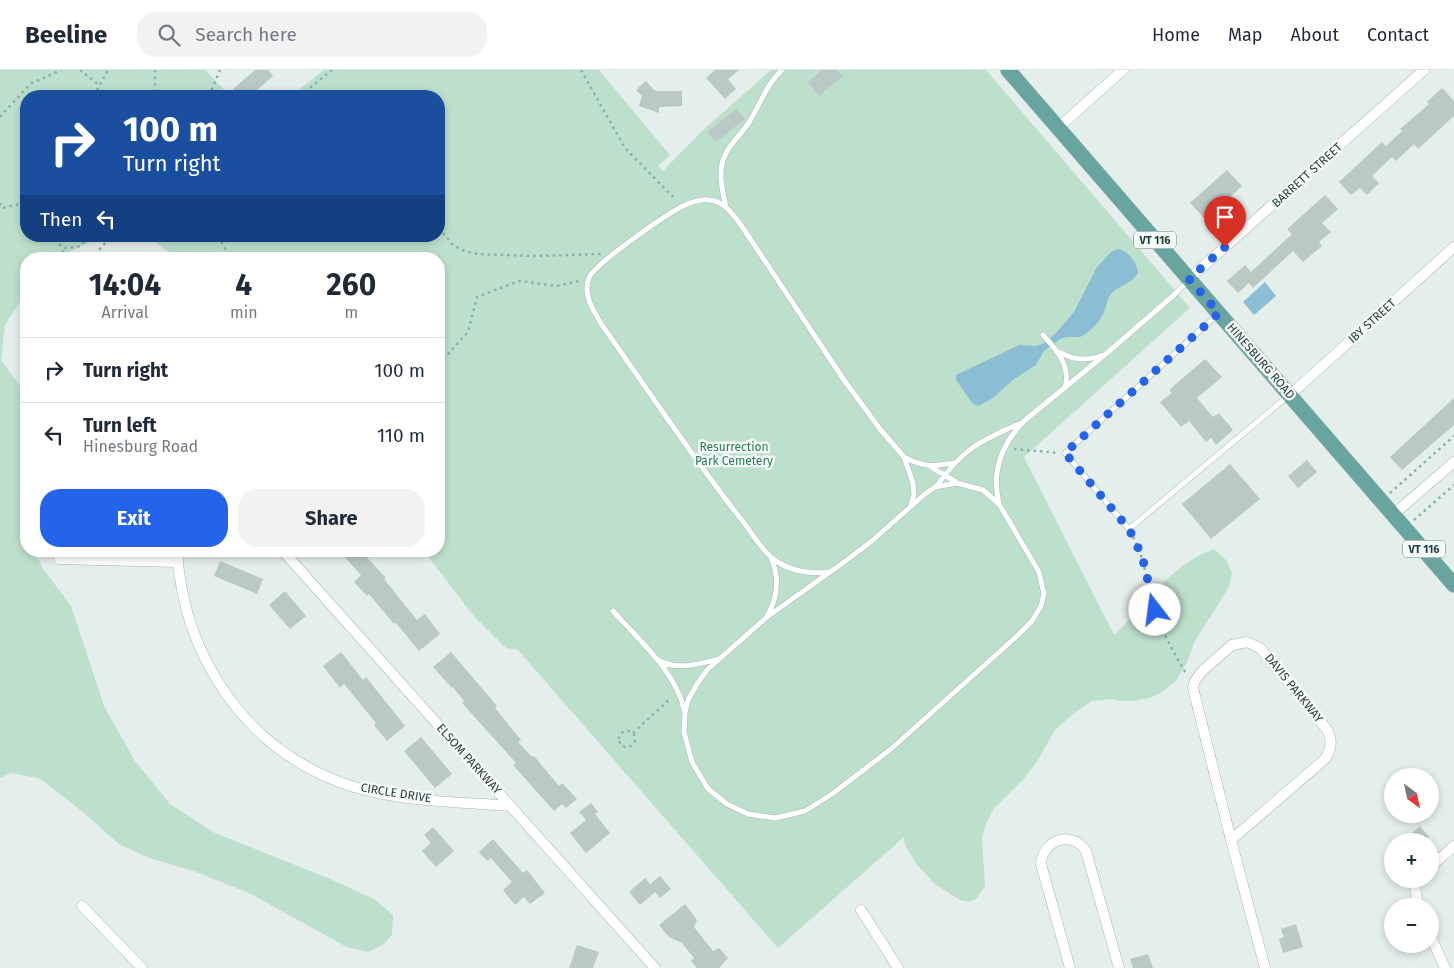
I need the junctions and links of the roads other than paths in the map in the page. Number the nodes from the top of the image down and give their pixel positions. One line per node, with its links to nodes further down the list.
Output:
1 (782, 70): 6 (lane)
2 (1008, 70): 5 (main road, HINESBURG ROAD / VT 116)
3 (1123, 70): 5 (street)
4 (1424, 70): 8 (street, BARRETT STREET)
5 (1058, 128): 8 (main road, HINESBURG ROAD / VT 116)
6 (726, 207): 16 (lane); 26 (lane)
7 (1454, 246): 14 (street, IBY STREET)
8 (1189, 279): 9 (main road, HINESBURG ROAD / VT 116); 12 (lane)
9 (1219, 313): 14 (main road, HINESBURG ROAD / VT 116); 14 (lane)
10 (1043, 335): 11 (lane)
11 (1057, 350): 12 (lane); 13 (lane)
12 (1107, 353): 13 (lane)
13 (1064, 390): 15 (lane)
14 (1290, 395): 25 (main road, HINESBURG ROAD / VT 116)
15 (1024, 421): 18 (lane); 24 (lane)
16 (904, 457): 19 (lane); 23 (lane)
17 (1454, 462): 25 (street)
18 (953, 463): 19 (lane); 20 (lane)
19 (931, 467): 20 (lane)
20 (944, 475): 21 (lane); 22 (lane)
21 (957, 483): 22 (lane); 24 (lane)
22 (936, 487): 23 (lane)
23 (911, 504): 31 (lane)
24 (999, 504): 37 (lane)
25 (1394, 514): 32 (main road, HINESBURG ROAD / VT 116)
26 (769, 555): 31 (lane); 34 (lane)
27 (138, 557): 30 (street)
28 (177, 557): 38 (street, CIRCLE DRIVE)
29 (288, 557): 38 (street, ELSOM PARKWAY)
30 (59, 559)
31 (830, 572): 34 (lane)
32 (1454, 585)
33 (613, 611): 35 (lane)
34 (766, 618): 36 (lane)
35 (654, 657): 36 (lane); 37 (lane)
36 (719, 659): 37 (lane)
37 (685, 713)
38 (511, 806): 46 (street, ELSOM PARKWAY)
39 (1231, 840): 39 (street, DAVIS PARKWAY); 50 (street)
40 (1454, 846): 41 (street)
41 (1439, 860)
42 (82, 906): 45 (street)
43 (861, 910): 47 (street)
44 (1438, 953): 51 (street)
45 (142, 968)
46 (655, 968)
47 (898, 968)
48 (1070, 968): 49 (street)
49 (1119, 968)
50 (1265, 968)
51 (1444, 968)

